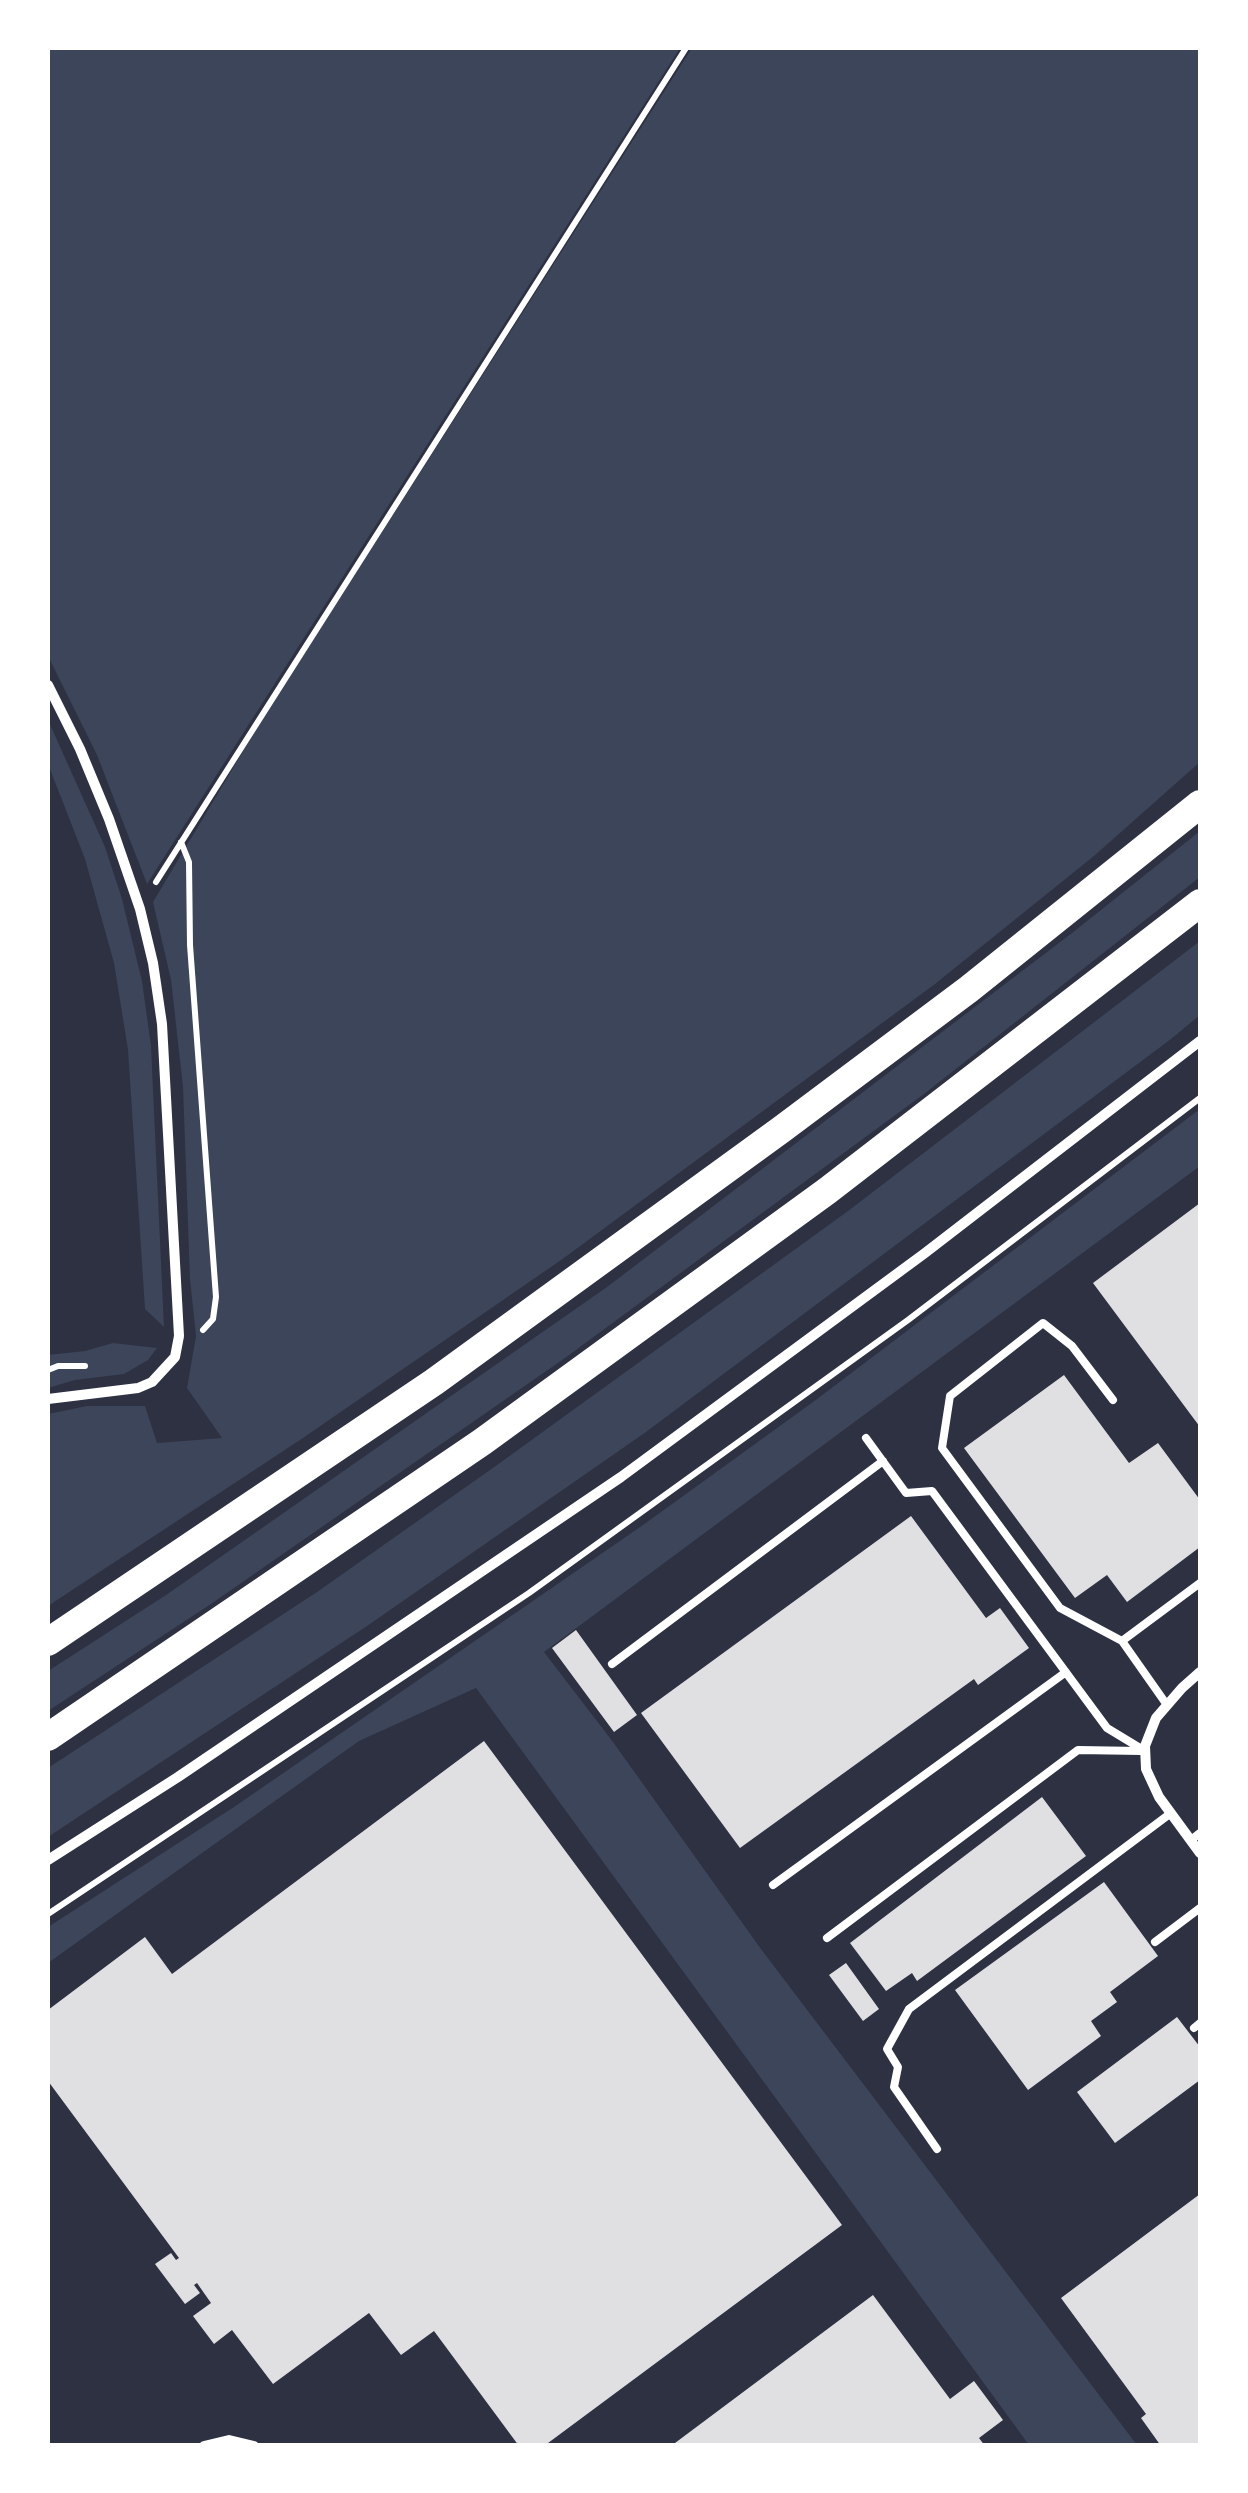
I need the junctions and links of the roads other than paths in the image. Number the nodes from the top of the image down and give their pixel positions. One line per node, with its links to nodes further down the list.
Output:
1 (48, 684): 5 (street)
2 (1200, 804): 11 (highway)
3 (1200, 903): 16 (highway)
4 (1200, 1042): 21 (street)
5 (48, 1399)
6 (1113, 1400): 10 (lane)
7 (866, 1438): 8 (lane)
8 (883, 1461): 12 (lane); 13 (lane)
9 (1200, 1583): 10 (lane)
10 (1122, 1641): 15 (lane)
11 (48, 1642)
12 (612, 1664)
13 (1066, 1672): 17 (lane); 22 (lane)
14 (1200, 1672): 15 (street)
15 (1168, 1705): 17 (street)
16 (48, 1736)
17 (1146, 1750): 18 (street); 24 (lane)
18 (1171, 1813): 19 (street); 26 (lane)
19 (1196, 1836): 20 (street)
20 (1200, 1854)
21 (48, 1860)
22 (773, 1885)
23 (1200, 1908): 25 (lane)
24 (828, 1938)
25 (1155, 1942)
26 (937, 2149)
27 (204, 2446): 28 (street)
28 (254, 2446)

